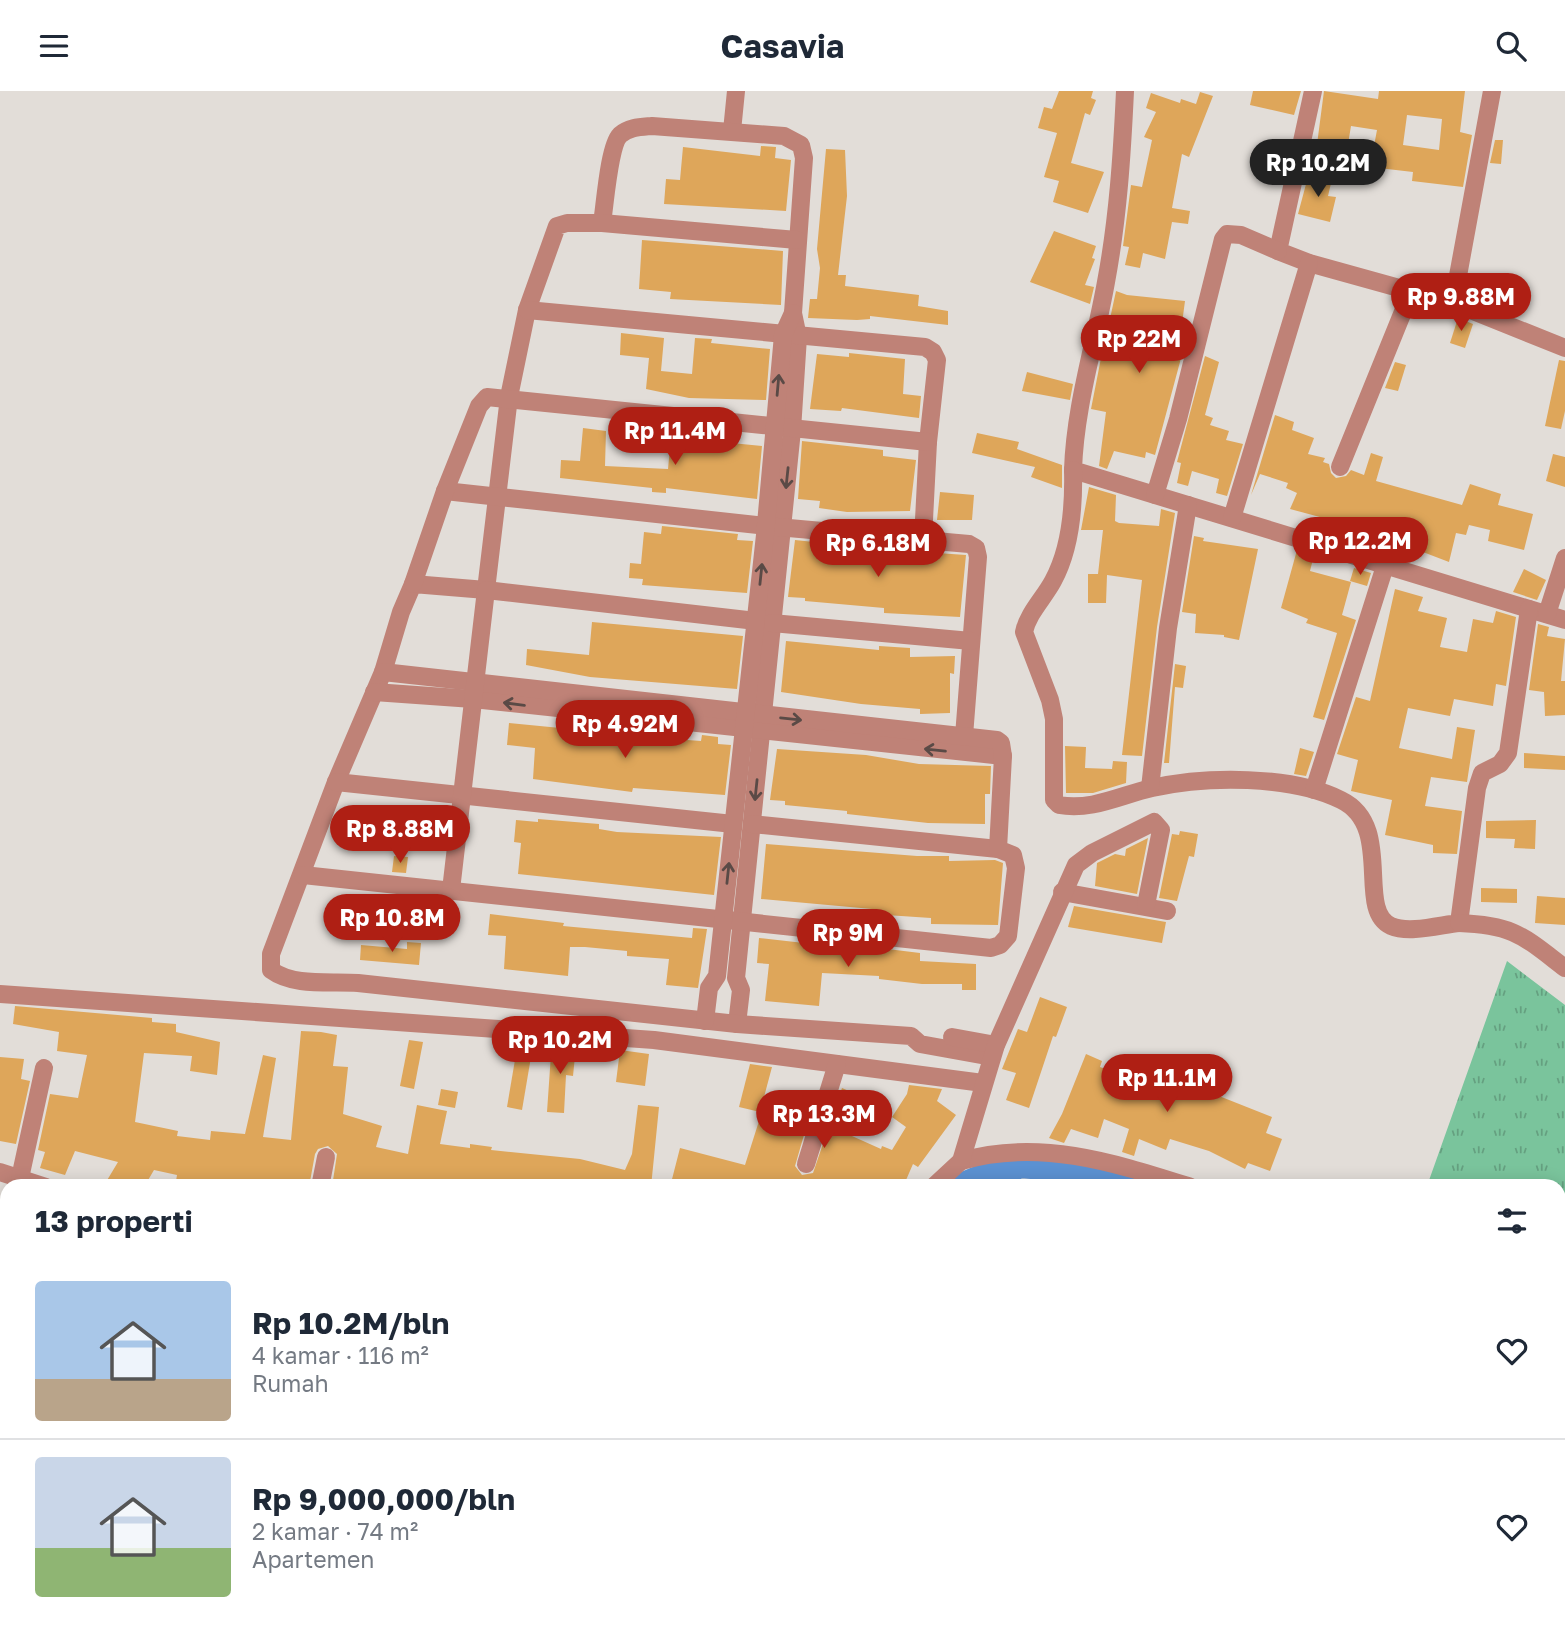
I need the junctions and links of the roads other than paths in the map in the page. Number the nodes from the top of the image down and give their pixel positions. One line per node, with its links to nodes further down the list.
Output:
1 (736, 91): 5 (street)
2 (1125, 91): 19 (street)
3 (1313, 91): 8 (street)
4 (1492, 91): 11 (street)
5 (732, 131): 6 (street); 7 (street)
6 (602, 223): 7 (street); 12 (street)
7 (797, 240): 13 (street)
8 (1278, 251): 9 (street); 21 (street)
9 (1309, 263): 10 (street); 24 (street)
10 (1411, 292): 11 (street); 18 (street)
11 (1453, 303): 14 (street)
12 (527, 310): 13 (street); 15 (street)
13 (790, 336): 16 (street); 17 (street)
14 (1565, 348)
15 (509, 397): 16 (street); 20 (street); 22 (street)
16 (783, 429): 17 (street); 25 (street)
17 (928, 442): 26 (street)
18 (1340, 467)
19 (1073, 470): 21 (street); 43 (street)
20 (445, 491): 22 (street); 29 (street)
21 (1155, 495): 23 (street)
22 (497, 497): 25 (street); 30 (street)
23 (1188, 505): 24 (street); 43 (street)
24 (1232, 519): 28 (street)
25 (774, 527): 26 (street); 34 (street)
26 (923, 540): 35 (street)
27 (1565, 558): 32 (street)
28 (1385, 566): 31 (street); 44 (street)
29 (413, 584): 30 (street); 36 (street)
30 (486, 590): 34 (street); 38 (street)
31 (1529, 609): 32 (street); 56 (street)
32 (1547, 614): 33 (street)
33 (1565, 620)
34 (764, 622): 35 (street); 39 (street)
35 (971, 641): 40 (street)
36 (383, 673): 37 (street); 38 (street)
37 (374, 692): 38 (street); 42 (street)
38 (473, 692): 39 (street); 45 (street)
39 (753, 723): 40 (street, one-way to 40); 41 (street, one-way to 39); 46 (street); 47 (street, one-way to 47)
40 (964, 736): 41 (street)
41 (1003, 756): 48 (street)
42 (336, 782): 45 (street); 49 (street)
43 (1150, 788): 44 (street)
44 (1314, 790): 56 (street)
45 (463, 795): 46 (street); 50 (street)
46 (733, 824): 54 (street, one-way to 46)
47 (752, 824): 48 (street); 55 (street)
48 (998, 849): 55 (street)
49 (303, 875): 50 (street); 61 (street)
50 (451, 890): 54 (street)
51 (1062, 892): 52 (street); 52 (street); 63 (street)
52 (1146, 905): 53 (street)
53 (1167, 911)
54 (723, 920): 55 (street); 58 (street)
55 (743, 922): 59 (street)
56 (1460, 923): 57 (street)
57 (1565, 968)
58 (717, 976): 59 (street); 61 (street)
59 (736, 978): 62 (street)
60 (0, 994): 64 (street)
61 (705, 1021): 62 (street)
62 (737, 1024): 63 (street)
63 (994, 1051): 66 (street)
64 (837, 1064): 66 (street); 69 (street)
65 (44, 1068): 71 (street)
66 (983, 1083): 68 (street)
67 (326, 1157): 73 (street)
68 (961, 1161): 74 (street); 75 (street)
69 (806, 1164)
70 (0, 1172): 71 (street)
71 (20, 1178): 72 (street)
72 (23, 1179)
73 (322, 1179)
74 (942, 1179)
75 (1166, 1179)

